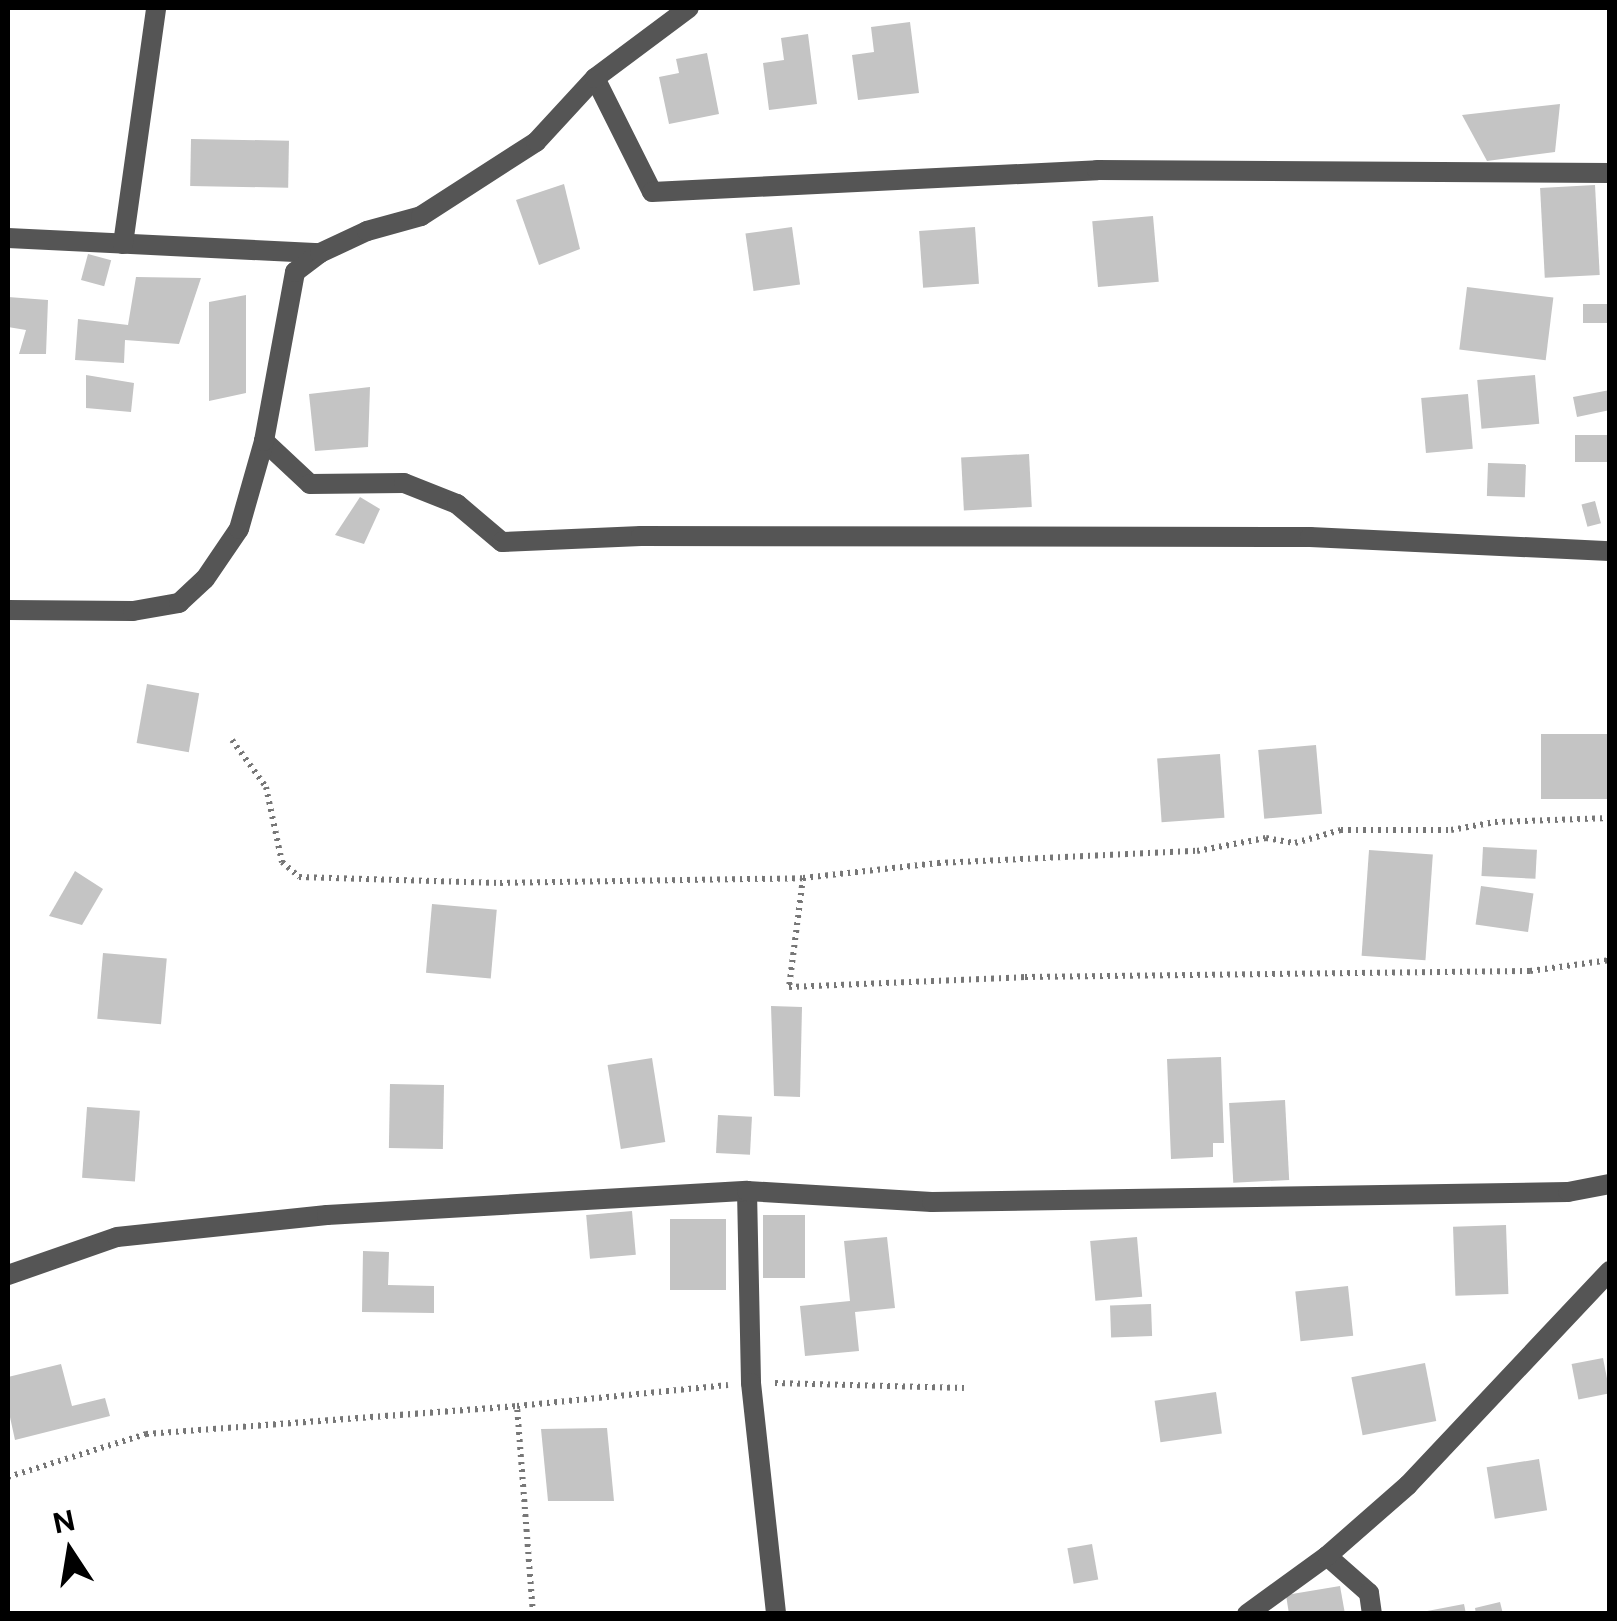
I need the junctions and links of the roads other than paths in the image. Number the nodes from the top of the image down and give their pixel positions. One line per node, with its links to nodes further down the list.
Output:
1 (156, 8): 6 (street)
2 (689, 8): 3 (street)
3 (595, 78): 4 (street); 7 (street)
4 (1610, 173)
5 (8, 238): 6 (street)
6 (122, 244): 7 (street)
7 (320, 253): 8 (street)
8 (264, 440): 9 (street); 10 (street)
9 (1610, 552)
10 (8, 610)
11 (1610, 1184): 13 (street)
12 (746, 1191): 13 (street); 16 (street); 18 (street)
13 (1568, 1192): 14 (street)
14 (1610, 1195)
15 (1610, 1271): 17 (street)
16 (8, 1275)
17 (1327, 1556): 19 (street); 20 (street)
18 (776, 1614)
19 (1248, 1614)
20 (1372, 1614)

